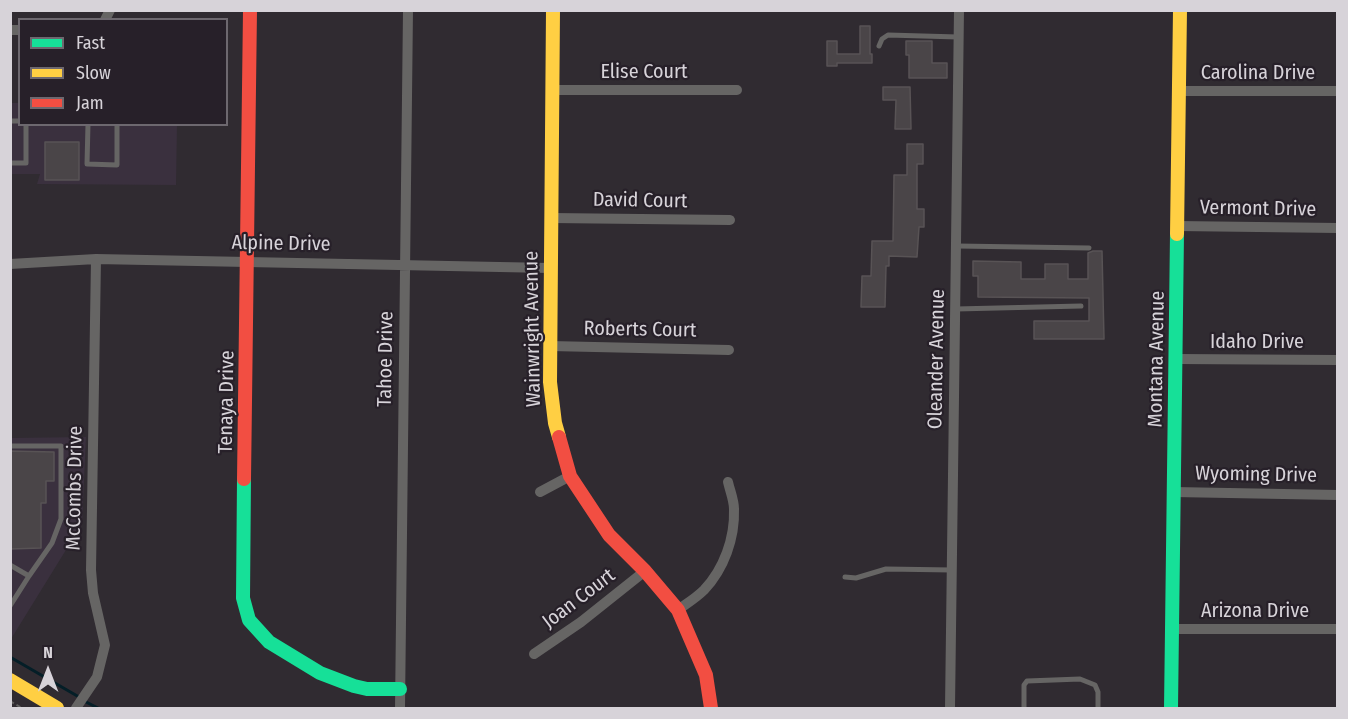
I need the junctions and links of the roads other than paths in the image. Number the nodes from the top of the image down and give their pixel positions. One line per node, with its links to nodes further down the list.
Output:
1 (250, 10): 23 (street, Tenaya Drive)
2 (408, 10): 25 (street, Tahoe Drive)
3 (553, 10): 8 (street, Wainwright Avenue)
4 (959, 10): 6 (street, Oleander Avenue)
5 (1180, 10): 10 (street, Montana Avenue)
6 (960, 37): 7 (lane); 20 (street, Oleander Avenue)
7 (879, 46)
8 (551, 90): 9 (street, Elise Court); 16 (street, Wainwright Avenue)
9 (737, 90)
10 (1179, 91): 11 (street, Carolina Drive); 18 (street, Montana Avenue)
11 (1338, 91)
12 (26, 126): 15 (lane)
13 (88, 126): 14 (lane)
14 (117, 126)
15 (10, 163)
16 (550, 218): 17 (street, David Court); 26 (street, Wainwright Avenue)
17 (730, 220)
18 (1178, 226): 19 (street, Vermont Drive); 31 (street, Montana Avenue)
19 (1338, 228)
20 (957, 246): 21 (lane); 28 (street, Oleander Avenue)
21 (1089, 248)
22 (96, 259): 23 (street, Alpine Drive); 24 (street, Alpine Drive); 52 (street, McCombs Drive)
23 (248, 261): 25 (street, Alpine Drive); 50 (street, Tenaya Drive)
24 (10, 264)
25 (405, 264): 26 (street, Alpine Drive); 50 (street, Tahoe Drive)
26 (550, 268): 29 (street, Wainwright Avenue)
27 (1081, 306): 28 (lane)
28 (956, 309): 40 (street, Oleander Avenue)
29 (550, 346): 30 (street, Roberts Court); 34 (street, Wainwright Avenue)
30 (729, 350)
31 (1177, 359): 32 (street, Idaho Drive); 37 (street, Montana Avenue)
32 (1338, 360)
33 (10, 446): 42 (lane)
34 (570, 476): 36 (street); 41 (street, Wainwright Avenue)
35 (728, 482): 45 (street)
36 (540, 492)
37 (1174, 492): 38 (street, Wyoming Drive); 46 (street, Montana Avenue)
38 (1338, 495)
39 (10, 565): 42 (lane)
40 (952, 570): 43 (lane); 55 (street, Oleander Avenue)
41 (645, 571): 45 (street, Wainwright Avenue); 48 (street, Joan Court)
42 (29, 576): 44 (lane)
43 (845, 577)
44 (10, 606)
45 (678, 610): 54 (street, Wainwright Avenue)
46 (1172, 629): 47 (street, Arizona Drive); 58 (street, Montana Avenue)
47 (1338, 629)
48 (534, 654)
49 (10, 680): 51 (street)
50 (400, 689): 53 (street, Tahoe Drive)
51 (57, 708)
52 (77, 708)
53 (400, 708)
54 (711, 708)
55 (950, 708)
56 (1024, 708): 57 (lane)
57 (1098, 708)
58 (1171, 708)

